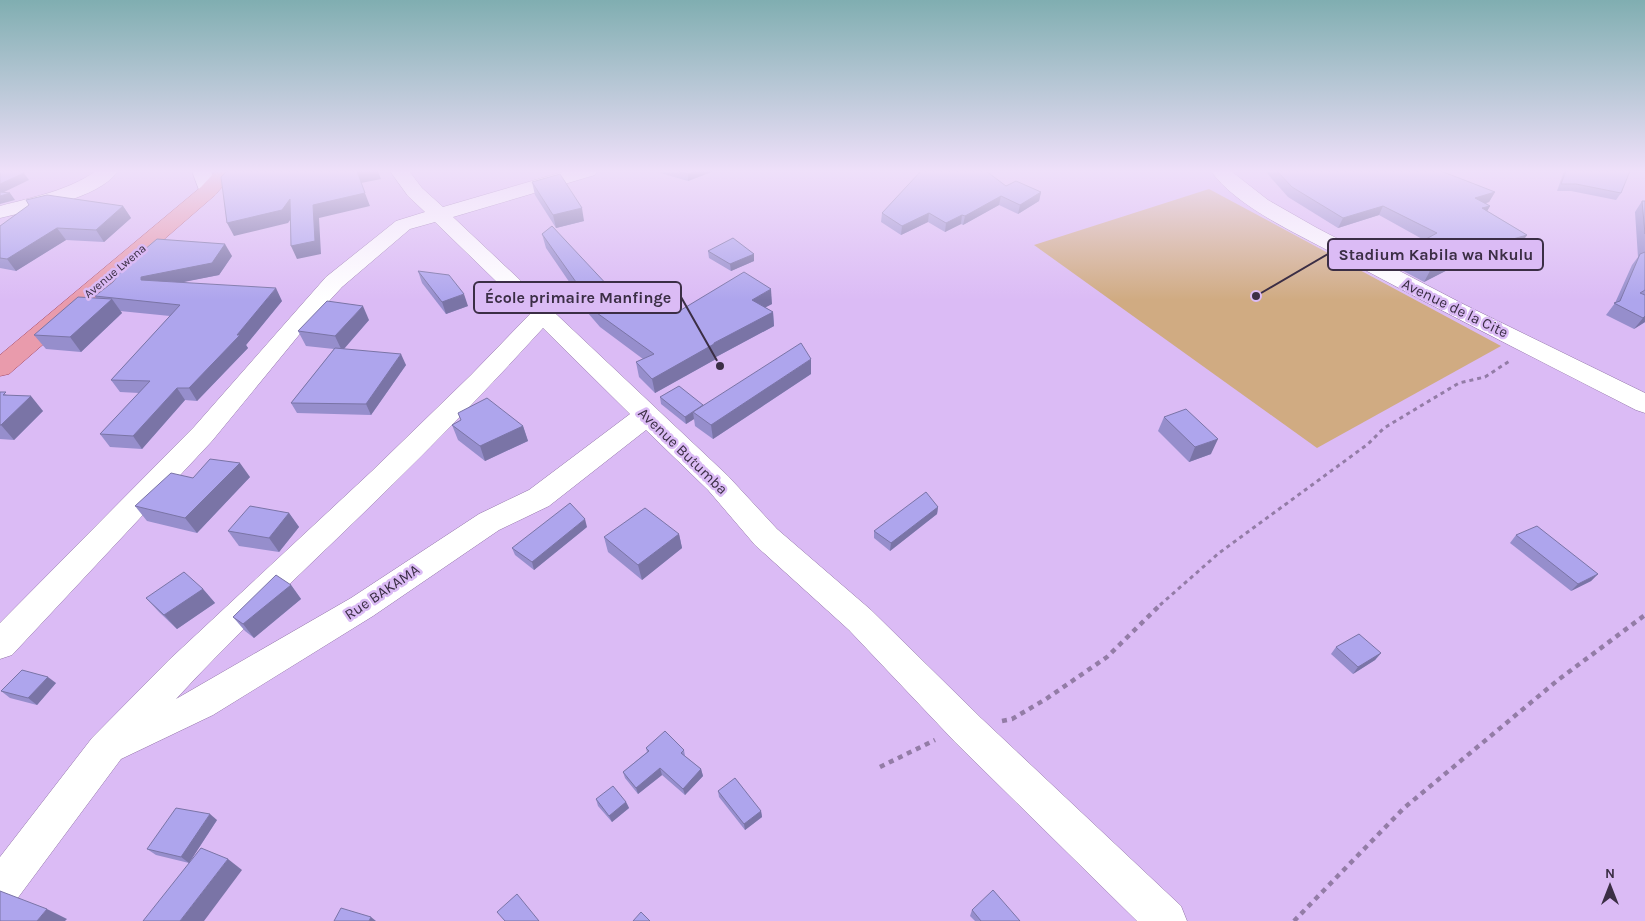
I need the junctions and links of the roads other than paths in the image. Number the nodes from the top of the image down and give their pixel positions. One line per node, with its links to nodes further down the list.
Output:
1 (169, 214): 6 (main road, Avenue Lwena)
2 (444, 214): 4 (street)
3 (1280, 214): 7 (street, Avenue de la Cite)
4 (441, 215): 5 (street, Avenue Butumba); 9 (street)
5 (543, 314): 8 (street, Avenue Butumba); 10 (street)
6 (0, 368)
7 (1645, 404)
8 (647, 415): 10 (street, Rue BAKAMA); 12 (street, Avenue Butumba)
9 (0, 645)
10 (105, 750): 11 (street)
11 (0, 889)
12 (1166, 921)

